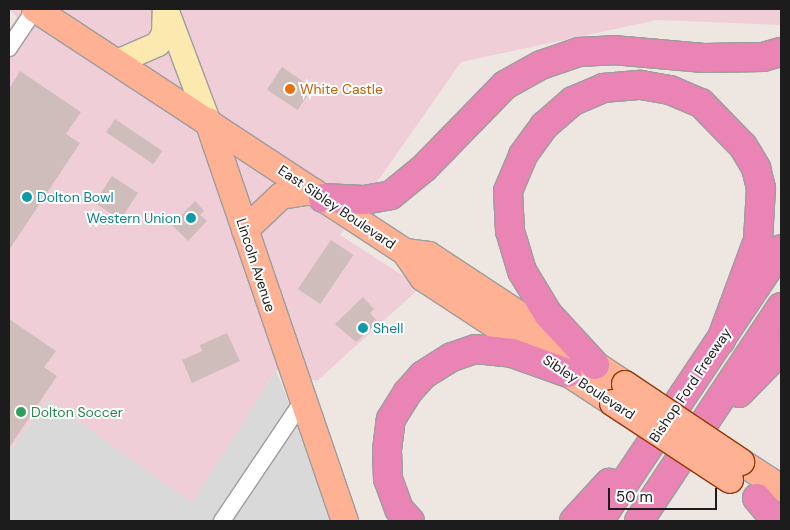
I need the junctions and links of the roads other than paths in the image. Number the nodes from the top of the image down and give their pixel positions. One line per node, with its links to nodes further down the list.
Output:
1 (35, 9): 3 (street); 5 (main road, East Sibley Boulevard)
2 (166, 9): 5 (street); 6 (street, Lincoln Avenue)
3 (9, 48)
4 (781, 52): 7 (highway)
5 (117, 62): 6 (main road, East Sibley Boulevard)
6 (208, 121): 7 (main road, East Sibley Boulevard); 8 (main road, Lincoln Avenue)
7 (318, 194): 8 (main road); 10 (main road, East Sibley Boulevard)
8 (245, 230): 17 (main road, Lincoln Avenue)
9 (781, 249): 12 (highway, Bishop Ford Freeway)
10 (405, 252): 14 (main road, East Sibley Boulevard); 15 (main road, Sibley Boulevard)
11 (781, 307): 18 (highway)
12 (721, 340): 14 (highway); 19 (highway, Bishop Ford Freeway)
13 (781, 350): 18 (highway)
14 (595, 365): 16 (main road, East Sibley Boulevard)
15 (568, 373): 16 (main road, Sibley Boulevard); 25 (highway)
16 (619, 394): 20 (main road, East Sibley Boulevard, bridge)
17 (302, 402): 23 (street); 24 (main road, Lincoln Avenue)
18 (704, 423): 22 (highway)
19 (646, 451): 26 (highway); 27 (highway, Bishop Ford Freeway)
20 (769, 493): 21 (main road); 28 (highway)
21 (781, 514)
22 (641, 519)
23 (222, 521)
24 (345, 521)
25 (410, 521)
26 (574, 521)
27 (599, 521)
28 (776, 521)

